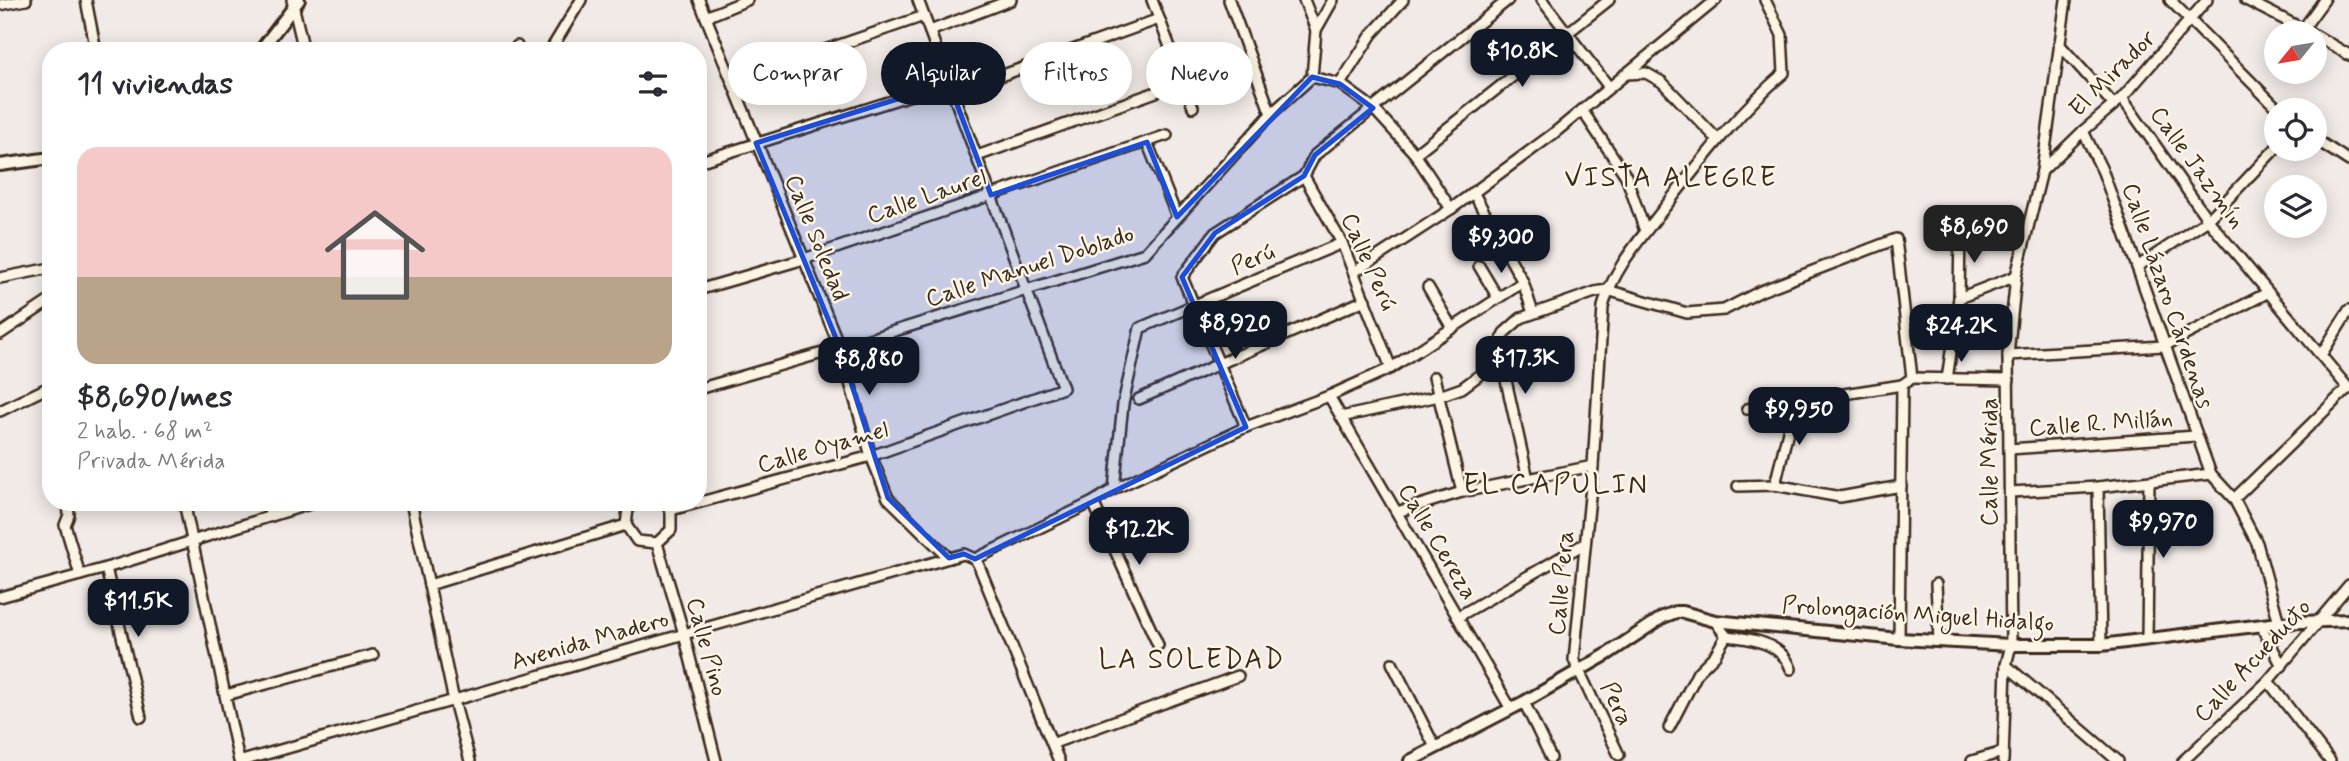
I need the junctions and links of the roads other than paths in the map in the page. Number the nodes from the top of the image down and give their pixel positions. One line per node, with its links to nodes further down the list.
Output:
1 (26, 0): 24 (street)
2 (86, 0): 34 (street)
3 (581, 0): 37 (street)
4 (699, 0): 26 (street, Calle Soledad)
5 (747, 0): 26 (street)
6 (918, 0): 25 (street)
7 (1011, 0): 32 (street)
8 (1152, 0): 27 (street)
9 (1229, 0): 59 (street)
10 (1304, 0): 31 (street)
11 (1333, 0): 31 (street)
12 (1403, 0): 48 (street)
13 (1508, 0): 57 (street)
14 (1542, 0): 33 (street)
15 (1609, 0): 33 (street)
16 (1716, 0): 46 (street)
17 (1765, 0): 62 (street)
18 (2066, 0): 42 (street, Calle Mérida)
19 (2170, 0): 30 (street)
20 (2207, 0): 30 (street, El Mirador)
21 (2246, 0): 28 (street)
22 (2324, 0): 29 (street)
23 (295, 3): 35 (street); 36 (street)
24 (0, 5)
25 (924, 16): 32 (street); 38 (street)
26 (706, 17): 44 (street, Calle Soledad)
27 (1159, 19): 40 (street); 45 (street)
28 (2287, 21)
29 (2315, 21)
30 (2190, 22): 51 (street, El Mirador); 52 (street)
31 (1316, 30): 47 (street)
32 (930, 31): 39 (street)
33 (1569, 34): 49 (street); 66 (street)
34 (94, 42)
35 (267, 42)
36 (302, 42)
37 (555, 42)
38 (849, 42)
39 (934, 42)
40 (1168, 42)
41 (2328, 43): 43 (street)
42 (2059, 44): 56 (street, Calle Jazmín); 73 (street, Calle Mérida)
43 (2349, 55)
44 (728, 68)
45 (1006, 70)
46 (1625, 74): 49 (street); 62 (street)
47 (1314, 78): 48 (street); 59 (street, Calle Manuel Doblado)
48 (1337, 84): 57 (street)
49 (1609, 87): 58 (street)
50 (1146, 96): 67 (street)
51 (2122, 97): 56 (street, El Mirador); 79 (street, Calle Jazmín)
52 (2267, 98)
53 (742, 105): 64 (street, Calle Soledad)
54 (891, 105): 64 (street)
55 (958, 105): 67 (street)
56 (2114, 105): 60 (street, El Mirador)
57 (1373, 108): 66 (street); 74 (street)
58 (1582, 110): 75 (street); 81 (street)
59 (1271, 114): 78 (street, Calle Manuel Doblado)
60 (2083, 131): 73 (street, El Mirador); 85 (street, Calle Lázaro Cárdenas)
61 (1167, 135): 63 (street, Calle Laurel)
62 (1718, 140): 81 (street)
63 (1147, 142): 76 (street, Calle Laurel); 78 (street)
64 (756, 143): 69 (street); 83 (street, Calle Soledad)
65 (2327, 146): 70 (street)
66 (1415, 154): 77 (street)
67 (977, 156): 76 (street)
68 (42, 159): 72 (street)
69 (707, 159)
70 (2349, 160)
71 (2264, 161): 79 (street)
72 (0, 165)
73 (2042, 171): 88 (street, Calle Mérida)
74 (1304, 176): 82 (street, Calle Perú); 100 (street)
75 (1473, 192): 77 (street); 90 (street)
76 (991, 195): 83 (street, Calle Laurel); 93 (street)
77 (1451, 209): 87 (street)
78 (1177, 217): 93 (street, Calle Manuel Doblado)
79 (2208, 220): 85 (street); 95 (street, Calle Jazmín)
80 (1959, 230): 97 (street)
81 (1645, 231): 94 (street)
82 (1342, 243): 87 (street, Calle Perú); 100 (street, Perú)
83 (804, 259): 91 (street, Calle Laurel); 106 (street, Calle Soledad)
84 (1479, 266): 96 (street)
85 (2137, 267): 105 (street, Calle Lázaro Cárdenas)
86 (42, 270): 89 (street)
87 (1354, 272): 98 (street, Calle Perú)
88 (2016, 276): 97 (street); 107 (street, Calle Mérida)
89 (0, 278)
90 (1523, 282): 96 (street); 102 (street)
91 (707, 287)
92 (1428, 287): 103 (street)
93 (1027, 290): 106 (street, Calle Manuel Doblado); 130 (street, Calle Oyamel)
94 (1607, 290): 102 (street); 113 (street); 131 (street, Calle Pera)
95 (2267, 293): 105 (street); 108 (street, Calle Jazmín)
96 (1498, 298): 103 (street)
97 (1959, 299): 114 (street)
98 (1365, 300): 110 (street); 111 (street, Calle Perú)
99 (42, 306): 104 (street)
100 (1195, 306): 110 (street); 139 (street, Perú)
101 (2349, 310): 108 (street)
102 (1533, 313): 109 (street)
103 (1452, 328): 111 (street)
104 (0, 334)
105 (2164, 346): 107 (street); 128 (street, Calle Lázaro Cárdenas)
106 (840, 348): 116 (street, Calle Manuel Doblado); 130 (street, Calle Soledad)
107 (2008, 355): 115 (street, Calle Mérida)
108 (2321, 355): 118 (street, Calle Jazmín)
109 (1501, 359): 121 (street); 133 (street)
110 (1220, 365): 122 (street); 127 (street)
111 (1391, 368): 120 (street)
112 (1434, 377): 121 (street)
113 (1912, 378): 114 (street); 117 (street)
114 (1947, 379): 115 (street)
115 (2009, 380): 129 (street, Calle Mérida)
116 (707, 385)
117 (1902, 385): 123 (street); 137 (street)
118 (2349, 389): 142 (street)
119 (42, 390): 125 (street)
120 (1329, 396): 126 (street, Calle Cereza); 127 (street)
121 (1439, 396): 126 (street); 140 (street)
122 (1139, 399)
123 (1795, 402): 124 (street); 135 (street)
124 (1747, 409)
125 (0, 411)
126 (1341, 417): 152 (street, Calle Cereza)
127 (1246, 427): 139 (street)
128 (2196, 436): 129 (street, Calle R. Millán); 132 (street, Calle Lázaro Cárdenas)
129 (2009, 449): 141 (street, Calle Mérida)
130 (871, 456): 143 (street, Calle Oyamel); 158 (street, Calle Soledad)
131 (1593, 466): 133 (street); 157 (street, Calle Pera)
132 (2211, 474): 134 (street); 142 (street)
133 (1528, 479): 140 (street)
134 (2149, 482): 138 (street); 175 (street)
135 (1775, 485): 136 (street); 137 (street)
136 (1738, 486)
137 (1900, 486): 174 (street)
138 (2098, 487): 141 (street); 179 (street)
139 (1114, 489): 144 (street)
140 (1462, 492): 152 (street)
141 (2010, 492): 178 (street, Calle Mérida)
142 (2234, 499): 170 (street)
143 (707, 500)
144 (1093, 502): 159 (street); 177 (street)
145 (69, 511): 161 (street)
146 (186, 511): 155 (street)
147 (270, 511): 153 (street)
148 (287, 511): 153 (street)
149 (413, 511): 163 (street)
150 (628, 511): 154 (street)
151 (671, 511): 156 (street)
152 (1397, 512): 166 (street, Calle Cereza)
153 (271, 516): 155 (street)
154 (626, 525): 156 (street); 163 (street)
155 (192, 541): 160 (street); 188 (street)
156 (656, 543): 172 (street, Calle Pino)
157 (1584, 544): 166 (street); 185 (street, Calle Pera)
158 (949, 558): 159 (street); 172 (street, Avenida Madero)
159 (975, 559): 194 (street)
160 (106, 568): 161 (street); 192 (street)
161 (80, 575): 165 (street)
162 (1936, 584): 176 (street)
163 (429, 585): 189 (street)
164 (2349, 585): 169 (street, Calle Acueducto)
165 (0, 597)
166 (1459, 616): 191 (street, Calle Cereza)
167 (2349, 620): 169 (street, Prolongación Miguel Hidalgo)
168 (1715, 621): 173 (street); 174 (street, Prolongación Miguel Hidalgo); 185 (street, Prolongación Miguel Hidalgo)
169 (2317, 622): 170 (street, Prolongación Miguel Hidalgo); 183 (street, Calle Acueducto)
170 (2279, 624): 171 (street, Prolongación Miguel Hidalgo)
171 (2261, 626): 175 (street, Prolongación Miguel Hidalgo); 183 (street)
172 (684, 634): 189 (street, Avenida Madero); 203 (street, Calle Pino)
173 (1726, 636): 184 (street); 193 (street)
174 (1899, 639): 176 (street, Prolongación Miguel Hidalgo)
175 (2147, 639): 179 (street, Prolongación Miguel Hidalgo)
176 (1939, 640): 178 (street, Prolongación Miguel Hidalgo)
177 (1158, 645)
178 (2011, 645): 179 (street, Prolongación Miguel Hidalgo); 182 (street, Calle Mérida)
179 (2101, 645)
180 (373, 655): 188 (street)
181 (1392, 663): 195 (street)
182 (2006, 665): 197 (street, Calle Mérida); 206 (street)
183 (2281, 666): 187 (street, Calle Acueducto)
184 (1791, 669)
185 (1579, 670): 190 (street, Prolongación Miguel Hidalgo); 196 (street, Pera)
186 (1238, 676): 194 (street)
187 (2267, 681): 200 (street); 207 (street, Calle Acueducto)
188 (226, 695): 201 (street)
189 (454, 701): 201 (street, Avenida Madero); 202 (street)
190 (1524, 702): 191 (street, Prolongación Miguel Hidalgo); 198 (street)
191 (1511, 709): 195 (street, Prolongación Miguel Hidalgo)
192 (141, 718)
193 (1669, 728)
194 (1054, 744): 204 (street)
195 (1431, 753): 205 (street, Prolongación Miguel Hidalgo)
196 (1619, 755)
197 (2003, 756): 199 (street)
198 (1551, 758)
199 (1974, 760)
200 (2327, 760)
201 (240, 761)
202 (470, 761)
203 (716, 761)
204 (1059, 761)
205 (1410, 761)
206 (2119, 761)
207 (2183, 761)

